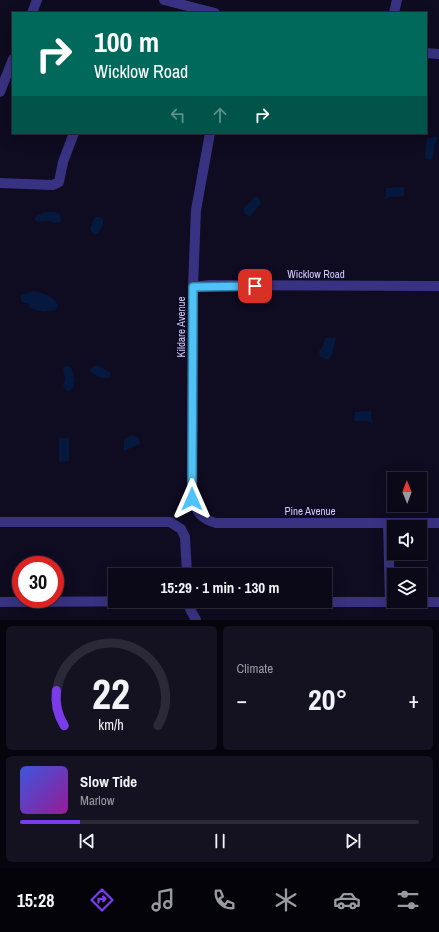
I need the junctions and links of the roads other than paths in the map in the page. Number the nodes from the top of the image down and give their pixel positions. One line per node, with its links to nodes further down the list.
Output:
1 (37, 0): 4 (street)
2 (164, 0): 5 (street)
3 (397, 0): 6 (street)
4 (32, 12)
5 (211, 12)
6 (394, 12)
7 (427, 53): 8 (street)
8 (439, 54)
9 (12, 62): 10 (street)
10 (0, 92)
11 (74, 134): 13 (street)
12 (210, 134): 15 (street, Kildare Avenue)
13 (0, 183)
14 (439, 286): 15 (street, Wicklow Road)
15 (193, 287): 16 (street, Kildare Avenue)
16 (192, 499): 18 (street, Pine Avenue)
17 (0, 522): 21 (street)
18 (387, 523)
19 (427, 523): 20 (street, Pine Avenue)
20 (439, 523)
21 (186, 568)
22 (108, 601): 25 (street)
23 (332, 601): 24 (street)
24 (387, 601)
25 (0, 602)
26 (427, 602): 27 (street)
27 (439, 602)
28 (190, 608): 29 (street)
29 (196, 620)

